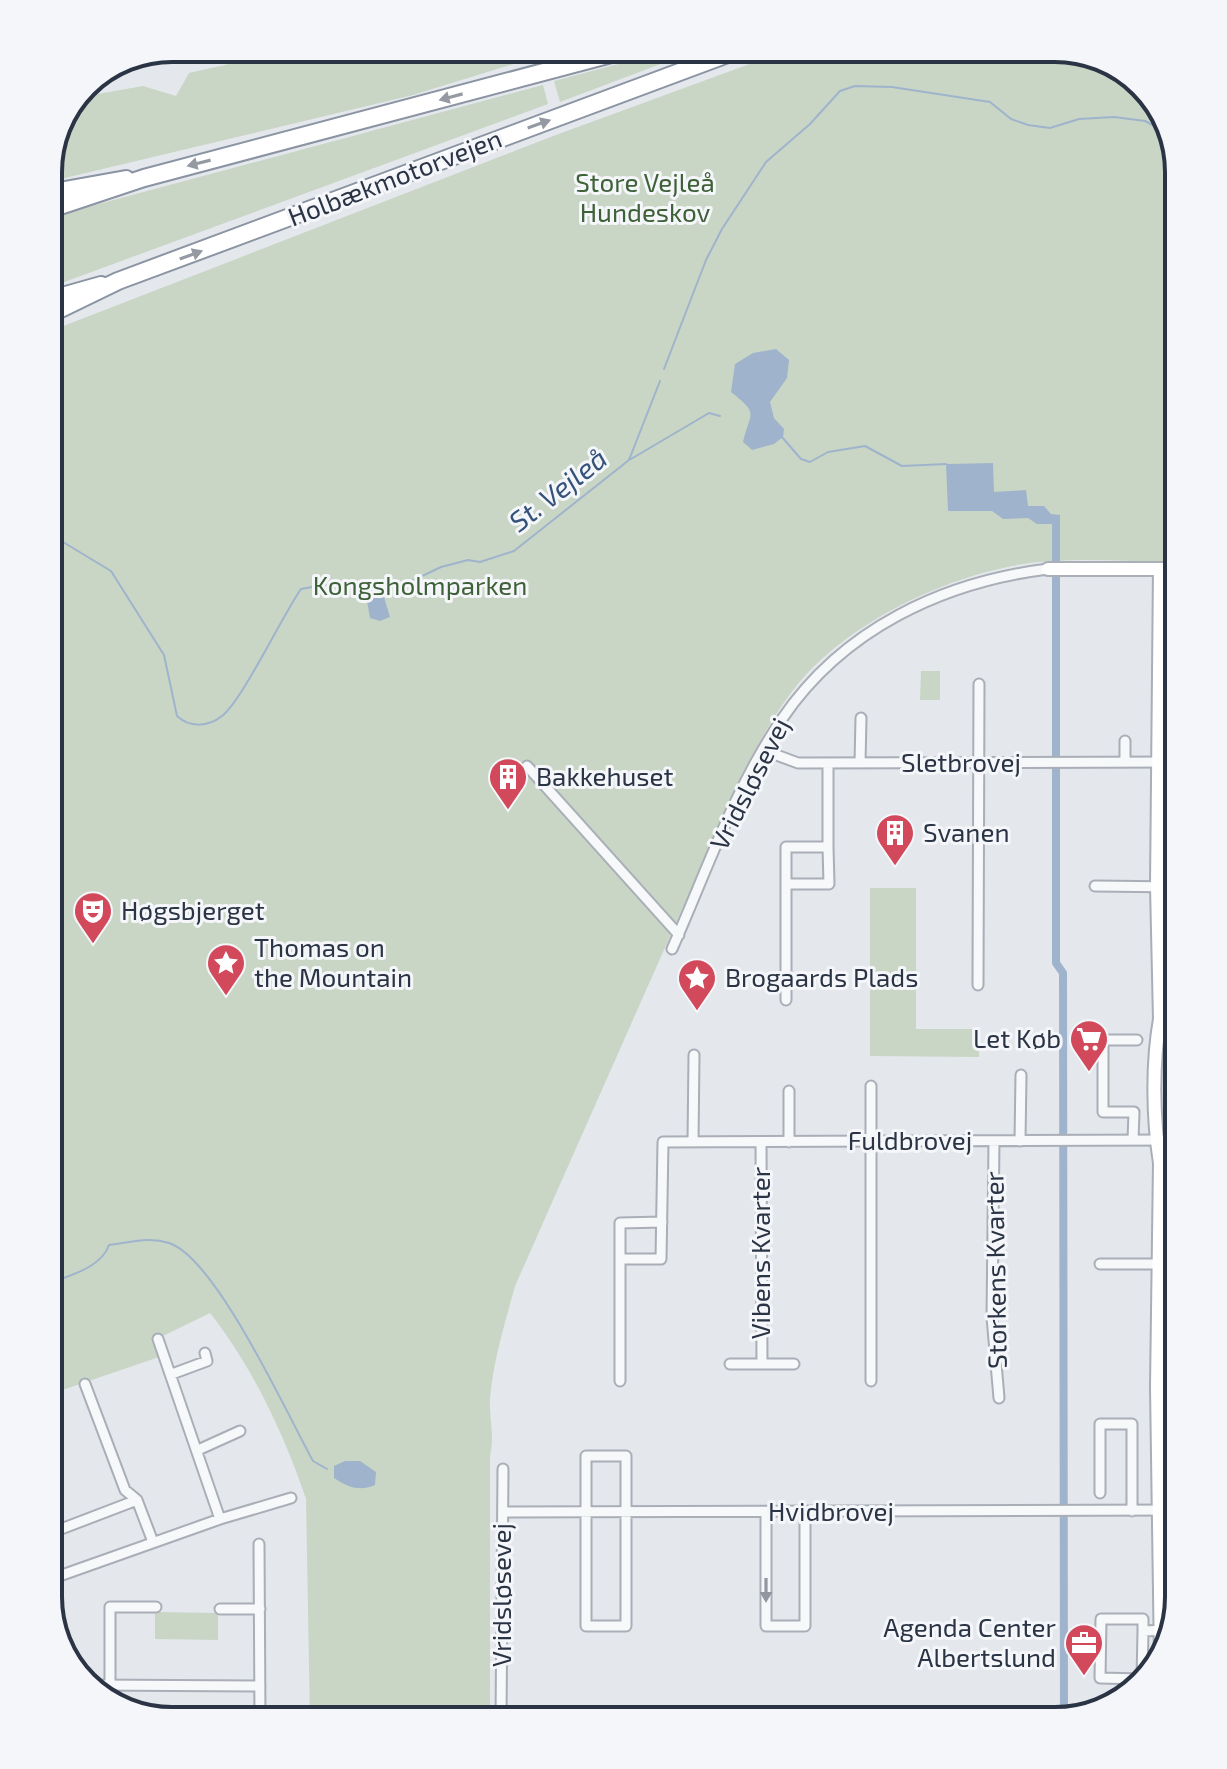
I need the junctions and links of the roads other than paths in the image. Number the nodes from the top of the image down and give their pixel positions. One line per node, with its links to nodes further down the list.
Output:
1 (581, 62): 3 (highway, Holbækmotorvejen, one-way to 3)
2 (706, 62): 6 (highway, Holbækmotorvejen, one-way to 2)
3 (144, 178): 4 (highway); 5 (highway, Holbækmotorvejen)
4 (62, 191)
5 (62, 205)
6 (118, 281): 7 (highway); 8 (highway, Holbækmotorvejen)
7 (62, 296)
8 (62, 308)
9 (1048, 569): 10 (street, Vridsløsevej); 16 (street, Vridsløsevej)
10 (1160, 569): 11 (street, Vridsløsevej); 12 (street)
11 (1165, 569)
12 (1165, 601)
13 (979, 684): 21 (street)
14 (861, 718): 20 (street)
15 (1125, 741): 17 (street)
16 (763, 750): 19 (street, Sletbrovej); 29 (street, Vridsløsevej)
17 (1125, 762): 18 (street, Sletbrovej); 21 (street, Sletbrovej)
18 (1165, 762)
19 (828, 763): 20 (street, Sletbrovej); 24 (street)
20 (860, 763): 21 (street, Sletbrovej)
21 (978, 764): 32 (street)
22 (527, 766): 29 (street)
23 (1165, 810): 27 (street)
24 (828, 847): 25 (street); 25 (street)
25 (786, 884): 33 (street)
26 (1095, 886): 27 (street)
27 (1157, 886): 28 (street); 31 (street)
28 (1165, 886)
29 (679, 935): 30 (street, Vridsløsevej)
30 (672, 949)
31 (1165, 968)
32 (978, 985)
33 (786, 1000)
34 (1165, 1027): 44 (street)
35 (1137, 1040): 40 (street)
36 (694, 1055): 46 (street)
37 (1021, 1075): 43 (street)
38 (871, 1086): 41 (street)
39 (789, 1091): 48 (street)
40 (1133, 1140): 43 (street, Fuldbrovej); 44 (street, Fuldbrovej)
41 (869, 1141): 42 (street, Fuldbrovej); 48 (street, Fuldbrovej); 61 (street)
42 (994, 1141): 43 (street, Fuldbrovej); 65 (street, Storkens Kvarter)
43 (1020, 1141)
44 (1157, 1141): 45 (street, Fuldbrovej); 52 (street)
45 (1165, 1141)
46 (693, 1142): 47 (street, Fuldbrovej); 49 (street, Fuldbrovej)
47 (761, 1142): 48 (street, Fuldbrovej); 57 (street, Vibens Kvarter)
48 (789, 1142)
49 (662, 1222): 50 (street); 50 (street)
50 (620, 1259): 60 (street)
51 (1100, 1264): 52 (street)
52 (1159, 1264): 53 (street); 63 (street)
53 (1165, 1264)
54 (158, 1339): 59 (street)
55 (205, 1353): 59 (street)
56 (730, 1364): 57 (street, Vibens Kvarter)
57 (762, 1364): 58 (street, Vibens Kvarter)
58 (794, 1364)
59 (172, 1374): 67 (street)
60 (620, 1381)
61 (871, 1381)
62 (85, 1384): 71 (street)
63 (1157, 1387): 64 (street); 72 (street)
64 (1165, 1387)
65 (999, 1398)
66 (240, 1431): 67 (street)
67 (198, 1450): 80 (street)
68 (503, 1469): 76 (street, Vridsløsevej)
69 (1100, 1493): 75 (street)
70 (291, 1498): 80 (street)
71 (137, 1500): 81 (street); 82 (street)
72 (1160, 1510): 73 (street, Hvidbrovej); 75 (street, Hvidbrovej); 88 (street)
73 (1165, 1510)
74 (626, 1511): 77 (street, Hvidbrovej); 77 (street); 77 (street); 78 (street, Hvidbrovej)
75 (1132, 1511): 79 (street, Hvidbrovej)
76 (503, 1512): 77 (street, Hvidbrovej); 97 (street, Vridsløsevej)
77 (586, 1512)
78 (766, 1512): 79 (street, Hvidbrovej); 79 (street, one-way to 79)
79 (805, 1512)
80 (220, 1519): 82 (street)
81 (62, 1529)
82 (153, 1542): 84 (street)
83 (259, 1544): 87 (street)
84 (62, 1574)
85 (156, 1607): 94 (street)
86 (220, 1609): 87 (street)
87 (260, 1609): 95 (street)
88 (1164, 1609)
89 (1160, 1630): 90 (street)
90 (1143, 1631): 91 (street); 92 (street)
91 (1142, 1664)
92 (1129, 1679)
93 (106, 1685): 94 (street)
94 (110, 1685): 95 (street)
95 (260, 1686): 96 (street)
96 (260, 1707)
97 (501, 1707)

